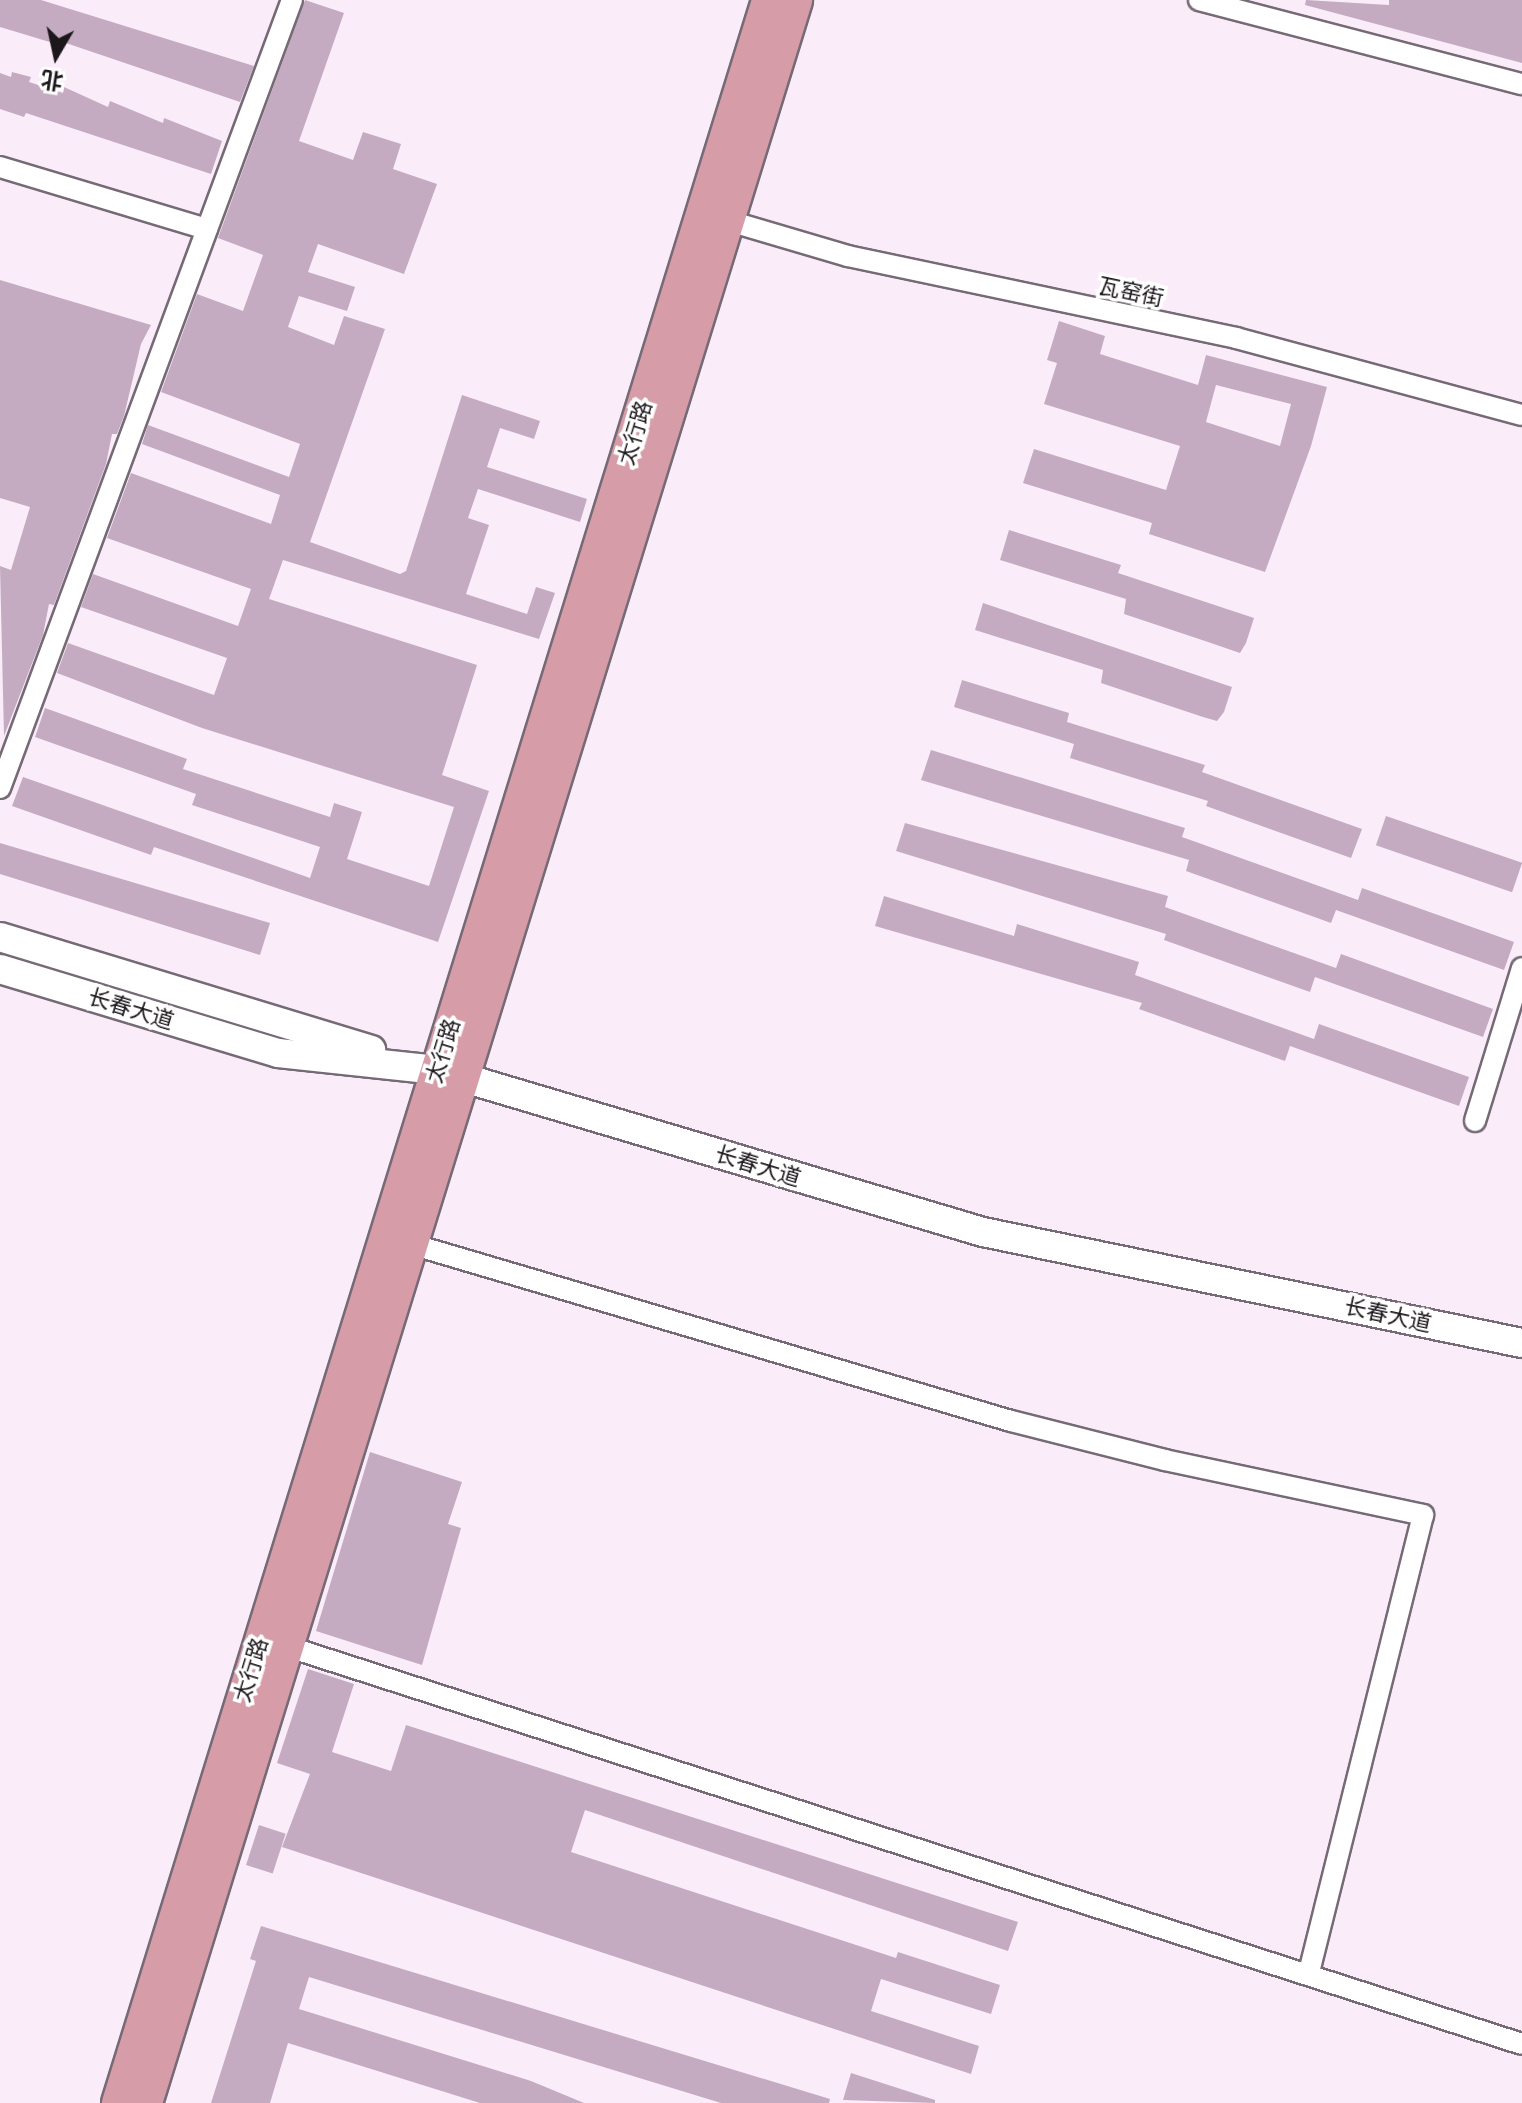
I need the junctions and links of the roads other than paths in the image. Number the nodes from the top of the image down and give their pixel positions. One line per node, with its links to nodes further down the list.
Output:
1 (292, 0): 8 (street)
2 (768, 0): 14 (highway, 太行路)
3 (796, 0): 7 (highway, 太行路)
4 (1199, 0): 5 (street)
5 (1522, 84)
6 (0, 167): 8 (street)
7 (729, 221): 9 (street, 瓦窑街); 14 (highway, 太行路)
8 (207, 229): 10 (street)
9 (1522, 415)
10 (0, 788)
11 (0, 937): 14 (main road)
12 (1522, 968): 15 (street)
13 (0, 969): 14 (main road, 长春大道)
14 (450, 1073): 16 (highway, 太行路); 17 (main road, 长春大道); 21 (highway, 太行路)
15 (1475, 1121)
16 (411, 1244): 18 (highway, 太行路); 19 (street)
17 (1522, 1343)
18 (286, 1646): 19 (street); 22 (highway, 太行路)
19 (1308, 1975): 20 (street)
20 (1522, 2044)
21 (118, 2103)
22 (146, 2103)

